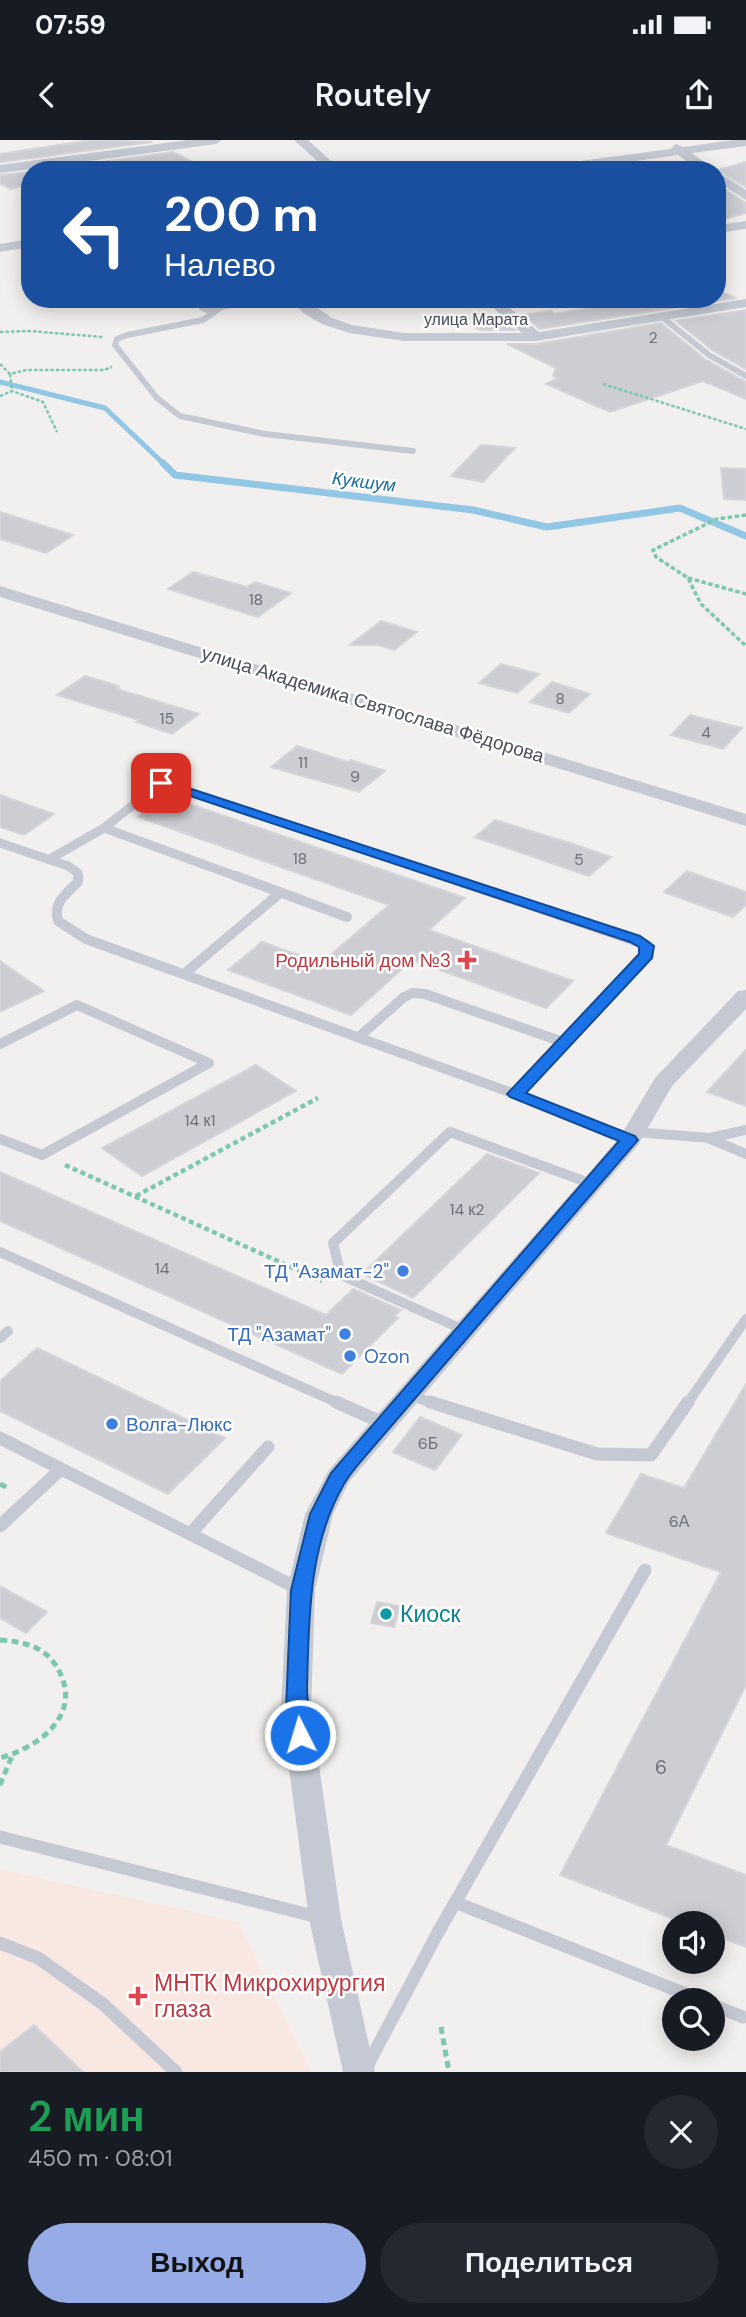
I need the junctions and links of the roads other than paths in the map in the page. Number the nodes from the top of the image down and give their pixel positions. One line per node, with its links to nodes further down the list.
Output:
1 (216, 140): 6 (street)
2 (300, 140): 7 (street)
3 (664, 140): 5 (street)
4 (746, 142): 5 (street)
5 (682, 151): 8 (street); 9 (street)
6 (60, 161)
7 (324, 161)
8 (609, 161)
9 (696, 161)
10 (21, 166): 11 (street)
11 (0, 169)
12 (726, 182): 13 (street)
13 (746, 196)
14 (746, 225): 15 (street)
15 (726, 228)
16 (21, 244): 17 (street)
17 (0, 248)
18 (746, 303): 19 (street, улица Марата)
19 (726, 306)
20 (211, 308): 25 (street)
21 (221, 308): 29 (lane)
22 (307, 308): 27 (street, улица Марата)
23 (501, 308): 27 (street)
24 (716, 308): 26 (street, улица Марата)
25 (206, 309)
26 (662, 317): 27 (street, улица Марата); 28 (lane)
27 (536, 337)
28 (746, 376)
29 (412, 451)
30 (0, 591): 31 (street, улица Академика Святослава Фёдорова)
31 (746, 820)
32 (104, 828): 34 (lane); 35 (lane); 40 (lane)
33 (0, 843): 34 (lane)
34 (50, 859): 37 (lane)
35 (280, 893): 36 (lane); 37 (lane)
36 (347, 917)
37 (184, 974): 39 (lane)
38 (746, 996): 44 (street)
39 (359, 1037): 40 (lane); 42 (lane)
40 (563, 1042): 42 (lane)
41 (0, 1044): 45 (lane)
42 (515, 1094): 44 (lane)
43 (746, 1130): 46 (lane)
44 (632, 1136): 46 (lane); 48 (street)
45 (0, 1139)
46 (710, 1139): 47 (lane)
47 (746, 1154)
48 (592, 1184): 51 (street); 51 (lane)
49 (0, 1252): 53 (lane)
50 (746, 1319): 52 (lane)
51 (464, 1330): 52 (street)
52 (408, 1395): 53 (street)
53 (383, 1423): 60 (street)
54 (0, 1438): 56 (lane)
55 (268, 1447): 58 (lane)
56 (61, 1469): 57 (lane); 58 (lane)
57 (0, 1526)
58 (190, 1534): 60 (lane)
59 (645, 1570): 62 (lane)
60 (301, 1590): 63 (street)
61 (0, 1837): 63 (lane)
62 (457, 1903): 65 (lane); 69 (lane)
63 (325, 1919): 69 (street)
64 (0, 1943): 68 (lane)
65 (671, 1988)
66 (725, 2010): 67 (lane)
67 (743, 2017)
68 (176, 2072)
69 (361, 2072)

